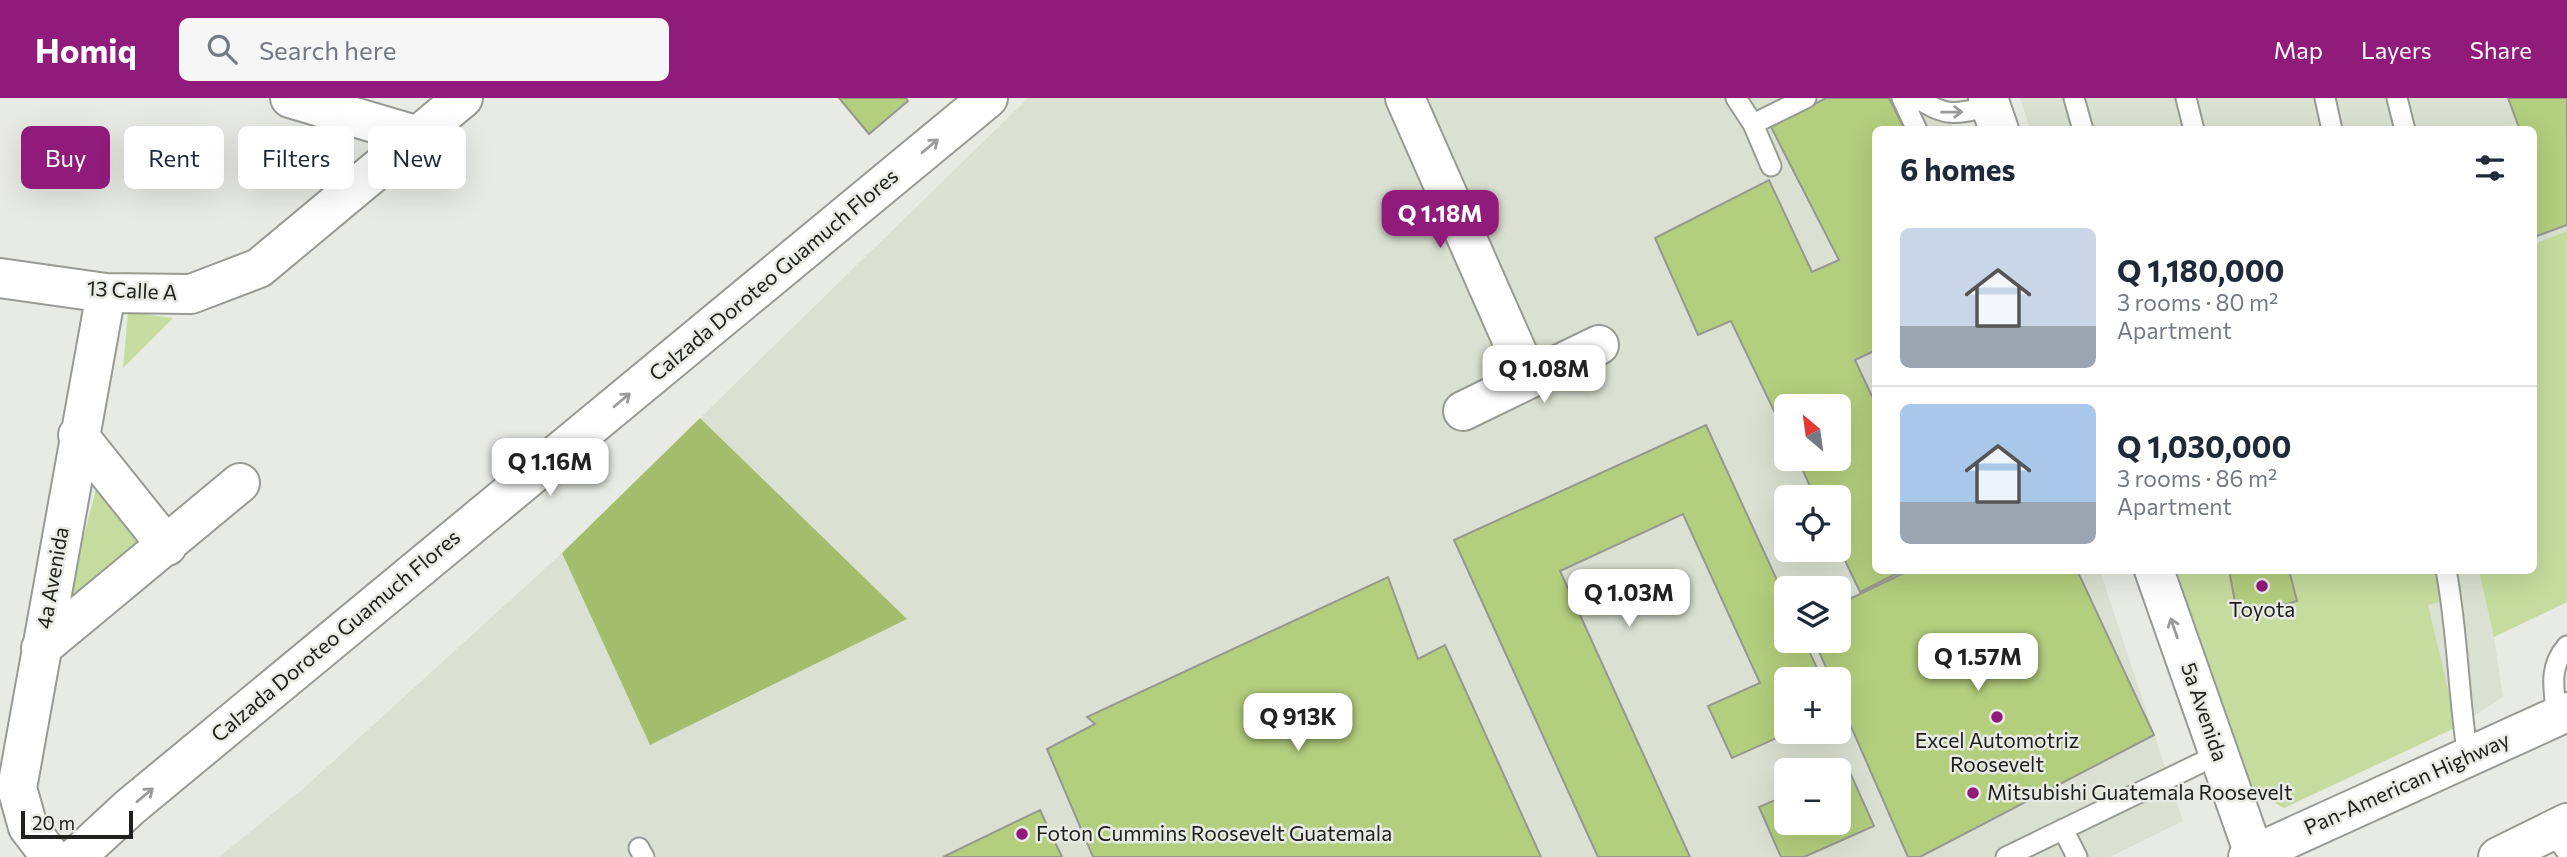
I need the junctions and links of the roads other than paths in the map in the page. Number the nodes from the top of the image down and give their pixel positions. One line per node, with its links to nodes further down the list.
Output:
1 (290, 98): 15 (main road)
2 (463, 98): 16 (main road)
3 (988, 98): 43 (main road, Calzada Doroteo Guamuch Flores, one-way to 3)
4 (1405, 98): 27 (main road)
5 (1736, 98): 14 (lane)
6 (1805, 98): 14 (lane)
7 (1902, 98): 17 (lane)
8 (1917, 98): 13 (lane, one-way to 13)
9 (2074, 98): 18 (lane)
10 (2186, 98): 19 (lane)
11 (2325, 98): 20 (lane)
12 (2398, 98): 21 (lane)
13 (1992, 111)
14 (1753, 124): 22 (lane)
15 (385, 126)
16 (427, 126)
17 (1915, 126)
18 (2082, 126)
19 (2193, 126)
20 (2331, 126)
21 (2404, 126)
22 (1771, 166)
23 (368, 175): 25 (main road, 13 Calle A)
24 (0, 278): 25 (main road, 13 Calle A)
25 (106, 293): 29 (main road, 4a Avenida)
26 (1599, 345): 27 (main road)
27 (1529, 379): 28 (main road)
28 (1463, 411)
29 (78, 435): 31 (main road); 35 (main road, 4a Avenida)
30 (240, 483): 31 (main road)
31 (167, 545): 35 (main road)
32 (2155, 574): 37 (main road, 5a Avenida, one-way to 32)
33 (2447, 574): 38 (lane)
34 (2567, 646): 36 (lane)
35 (41, 648): 42 (main road, 4a Avenida)
36 (2562, 714): 38 (main road, Pan-American Highway)
37 (2219, 754): 39 (lane); 41 (main road, 5a Avenida)
38 (2468, 757): 41 (main road, Pan-American Highway)
39 (2063, 829): 44 (lane); 45 (lane)
40 (2562, 835): 46 (main road)
41 (2252, 856)
42 (51, 857)
43 (76, 857)
44 (2006, 857)
45 (2077, 857)
46 (2498, 857)

